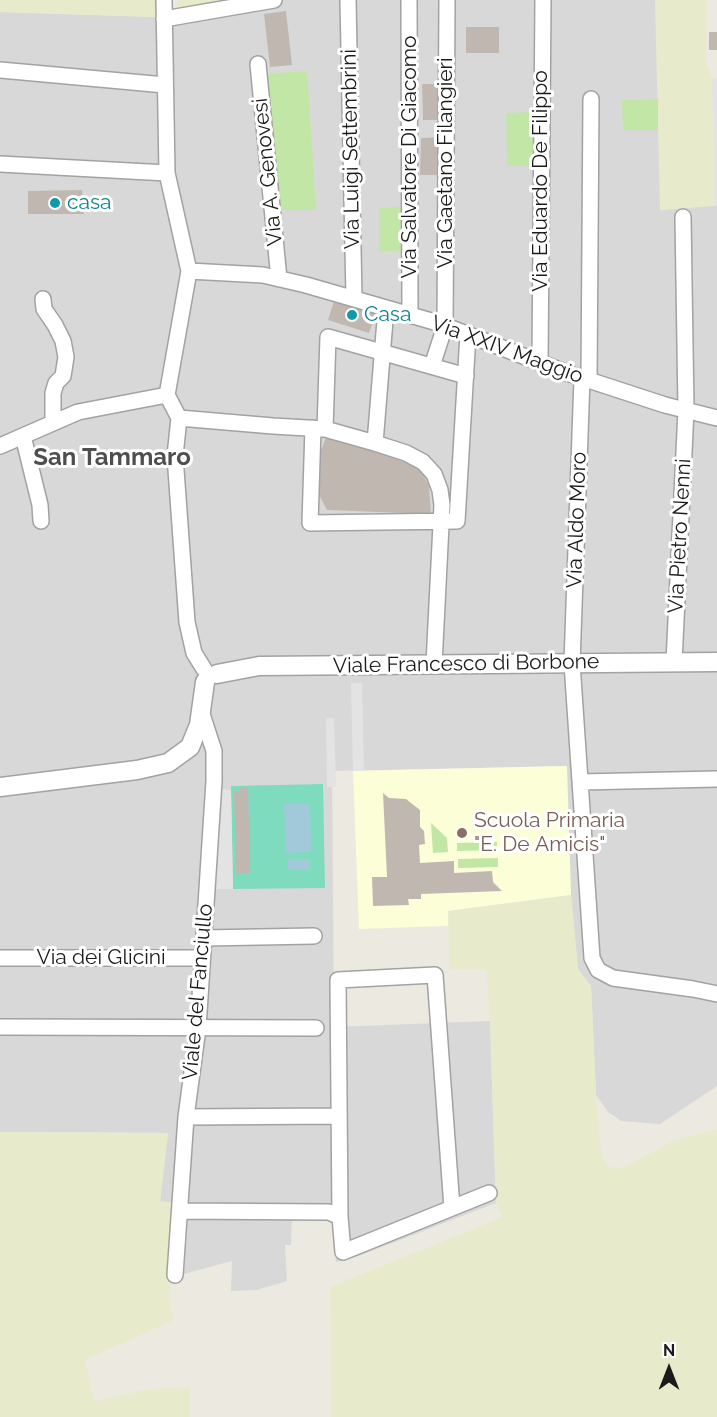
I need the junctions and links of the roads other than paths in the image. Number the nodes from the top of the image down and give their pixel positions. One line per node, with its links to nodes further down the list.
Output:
1 (164, 0): 7 (street)
2 (274, 0): 7 (street)
3 (348, 0): 17 (street, Via Luigi Settembrini)
4 (409, 0): 20 (street, Via Salvatore Di Giacomo)
5 (447, 0): 21 (street, Via Gaetano Filangieri)
6 (543, 0): 24 (street, Via Eduardo De Filippo)
7 (164, 19): 10 (street)
8 (258, 64): 16 (street, Via A. Genovesi)
9 (0, 69): 10 (street)
10 (165, 85): 13 (street)
11 (591, 99): 27 (street, Via Aldo Moro)
12 (0, 164): 13 (street)
13 (167, 173): 15 (street)
14 (682, 217): 29 (street, Via Pietro Nenni)
15 (189, 271): 16 (street, Via XXIV Maggio); 28 (street)
16 (279, 279): 17 (street, Via XXIV Maggio)
17 (354, 298): 19 (street, Via XXIV Maggio)
18 (43, 299): 32 (street)
19 (387, 308): 20 (street, Via XXIV Maggio); 23 (street)
20 (410, 315): 21 (street, Via XXIV Maggio)
21 (445, 326): 22 (street, Via XXIV Maggio); 25 (street, Via Gaetano Filangieri)
22 (468, 334): 24 (street, Via XXIV Maggio); 26 (street)
23 (382, 352): 25 (street); 33 (street); 35 (street)
24 (540, 362): 27 (street, Via XXIV Maggio)
25 (432, 366): 26 (street)
26 (465, 376): 38 (street)
27 (585, 379): 29 (street, Via XXIV Maggio); 41 (street, Via Aldo Moro)
28 (167, 395): 30 (street); 32 (street)
29 (686, 410): 31 (street, Via XXIV Maggio); 39 (street, Via Pietro Nenni)
30 (179, 418): 33 (street); 43 (street)
31 (717, 418)
32 (53, 423): 34 (street)
33 (319, 428): 35 (street); 38 (street)
34 (23, 436): 36 (street); 37 (street)
35 (375, 443): 38 (street)
36 (0, 446)
37 (41, 521)
38 (441, 521): 42 (street)
39 (674, 662): 40 (street, Viale Francesco di Borbone); 41 (street, Viale Francesco di Borbone)
40 (717, 662)
41 (572, 663): 42 (street, Viale Francesco di Borbone); 46 (street, Via Aldo Moro)
42 (434, 664): 43 (street, Viale Francesco di Borbone)
43 (209, 675): 44 (street)
44 (201, 710): 47 (street); 49 (street, Viale del Fanciullo)
45 (717, 779): 46 (street)
46 (580, 782): 52 (street, Via Aldo Moro)
47 (0, 787)
48 (314, 936): 49 (street)
49 (204, 938): 51 (street, Viale del Fanciullo)
50 (0, 958): 51 (street, Via dei Glicini)
51 (202, 958): 54 (street, Viale del Fanciullo)
52 (717, 994)
53 (0, 1027): 54 (street)
54 (198, 1028): 55 (street); 57 (street, Viale del Fanciullo)
55 (316, 1028)
56 (339, 1116): 57 (street); 59 (street); 61 (street)
57 (186, 1118): 60 (street, Viale del Fanciullo)
58 (489, 1193): 59 (street)
59 (452, 1208): 61 (street)
60 (180, 1211): 61 (street); 62 (street, Viale del Fanciullo)
61 (340, 1217)
62 (175, 1275)

